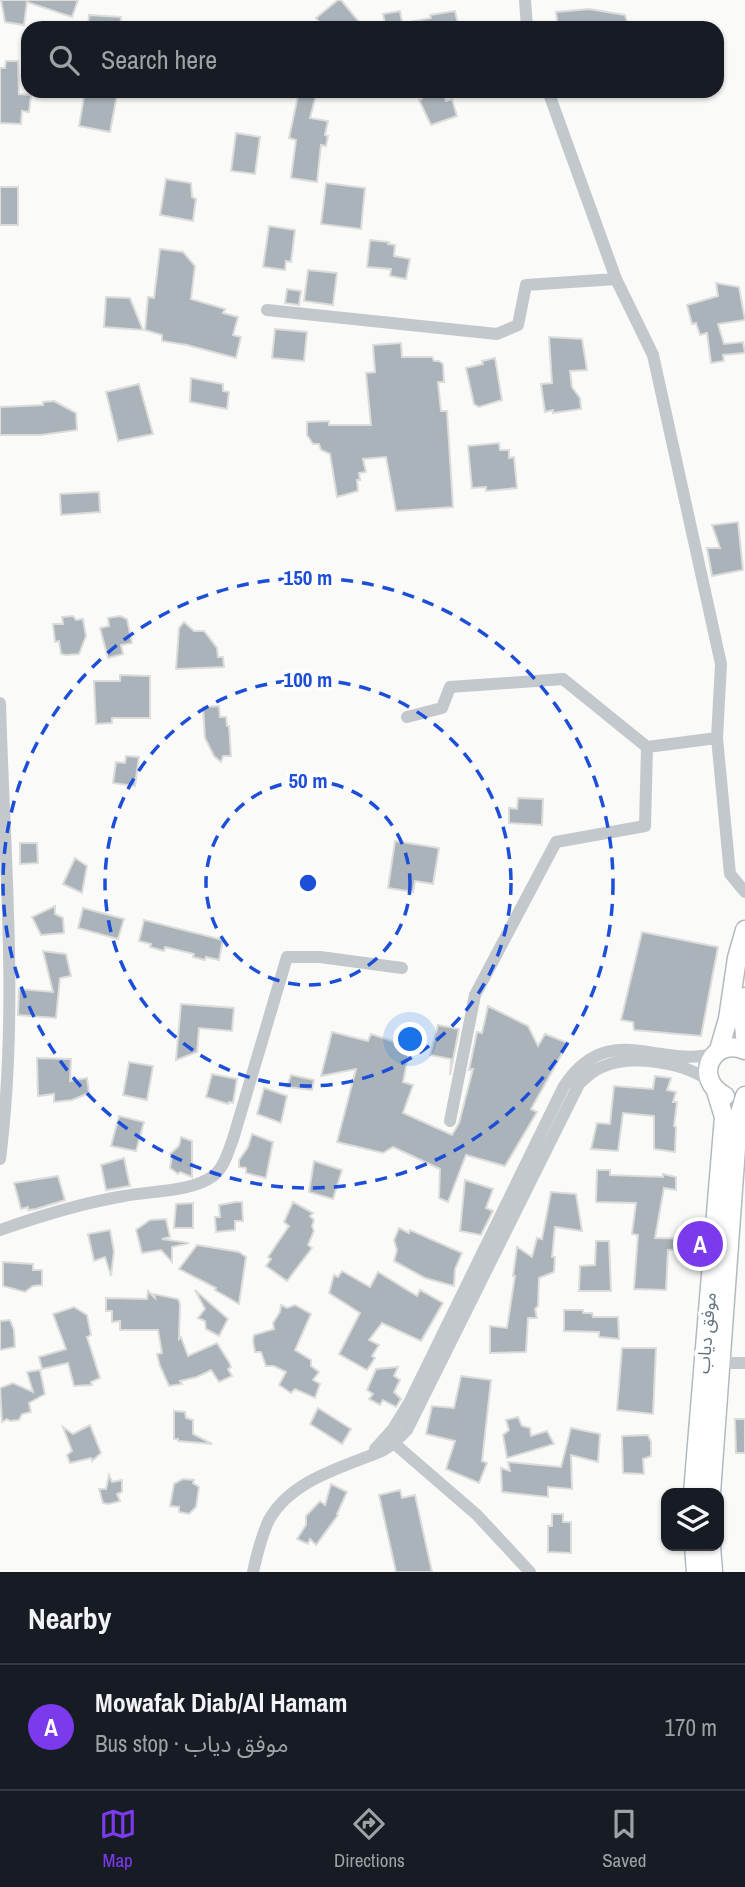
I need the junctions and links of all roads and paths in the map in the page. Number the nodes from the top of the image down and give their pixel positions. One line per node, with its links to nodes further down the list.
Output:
1 (525, 0): 2 (street)
2 (526, 21)
3 (551, 98): 4 (street)
4 (616, 279): 5 (street); 8 (street)
5 (267, 310)
6 (0, 703): 10 (street)
7 (407, 717): 9 (street)
8 (717, 738): 9 (street); 11 (street)
9 (646, 747): 20 (street)
10 (1, 803): 21 (street)
11 (745, 892)
12 (745, 930): 17 (main road)
13 (401, 968): 22 (street)
14 (745, 997): 15 (main road)
15 (745, 1036)
16 (745, 1050): 17 (main road)
17 (717, 1052): 18 (main road); 25 (street)
18 (713, 1086): 19 (main road); 25 (street); 26 (main road, موفق دياب)
19 (745, 1095): 23 (main road, موفق دياب)
20 (450, 1121)
21 (0, 1159)
22 (0, 1230)
23 (720, 1363): 24 (street); 27 (main road, موفق دياب)
24 (745, 1363)
25 (390, 1441): 30 (street); 31 (street)
26 (693, 1488)
27 (711, 1488)
28 (694, 1551): 32 (main road)
29 (712, 1551): 33 (main road)
30 (253, 1572)
31 (530, 1572)
32 (696, 1572)
33 (713, 1572)

